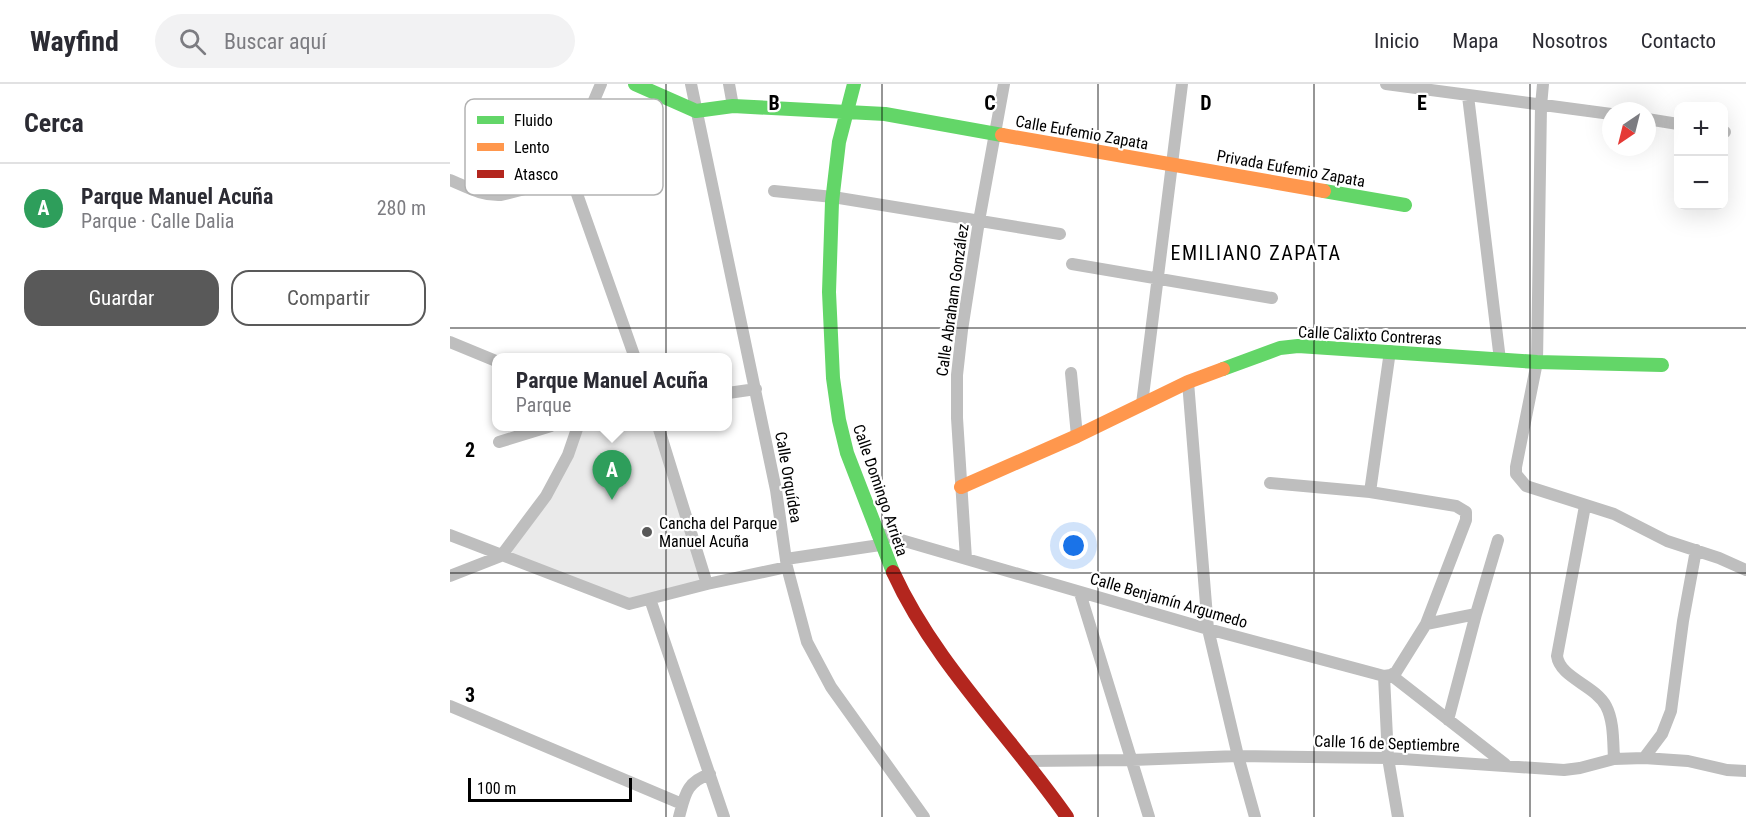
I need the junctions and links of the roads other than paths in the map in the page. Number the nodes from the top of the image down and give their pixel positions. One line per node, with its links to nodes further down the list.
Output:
1 (601, 84): 12 (street)
2 (635, 84): 15 (street)
3 (691, 84): 15 (street, Calle Orquídea)
4 (729, 84): 14 (street)
5 (854, 84): 16 (street, Calle Domingo Arrieta)
6 (1004, 84): 20 (street, Calle Abraham González)
7 (1182, 84): 21 (street)
8 (1386, 84): 10 (street)
9 (1543, 84): 13 (street)
10 (1445, 88): 11 (street)
11 (1468, 96): 13 (street); 37 (street)
12 (594, 99)
13 (1541, 106): 17 (street); 38 (street)
14 (729, 107): 15 (street, Calle Eufemio Zapata); 16 (street, Calle Eufemio Zapata)
15 (699, 111): 42 (street, Calle Orquídea)
16 (845, 111): 20 (street, Calle Eufemio Zapata); 26 (street, Calle Domingo Arrieta)
17 (1602, 113)
18 (1656, 120): 19 (street)
19 (1674, 123)
20 (996, 134): 21 (street, Calle Eufemio Zapata); 28 (street, Calle Abraham González)
21 (1172, 164): 27 (street, Privada Eufemio Zapata); 31 (street)
22 (450, 180): 23 (street)
23 (465, 186)
24 (774, 191): 26 (street)
25 (578, 195): 35 (street)
26 (833, 197): 28 (street); 55 (street, Calle Domingo Arrieta)
27 (1406, 204)
28 (979, 221): 29 (street); 51 (street, Calle Abraham González)
29 (1060, 234)
30 (1072, 264): 31 (street)
31 (1157, 277): 32 (street); 44 (street)
32 (1272, 298)
33 (450, 342): 36 (street)
34 (1390, 351): 37 (street, Calle Calixto Contreras); 41 (street, Calle Calixto Contreras); 52 (street)
35 (634, 353)
36 (492, 359)
37 (1500, 360): 38 (street, Calle Calixto Contreras)
38 (1537, 362): 39 (street, Calle Calixto Contreras); 53 (street)
39 (1662, 365)
40 (1071, 373): 48 (street)
41 (1188, 382): 44 (street, Calle Calixto Contreras); 68 (street)
42 (756, 388): 43 (street); 60 (street, Calle Orquídea)
43 (732, 392)
44 (1142, 404): 48 (street, Calle Calixto Contreras)
45 (535, 431): 49 (street)
46 (576, 431): 58 (street)
47 (660, 431): 63 (street)
48 (1077, 436): 51 (street, Calle Calixto Contreras)
49 (499, 442)
50 (1270, 483): 52 (street)
51 (962, 487): 59 (street, Calle Abraham González)
52 (1370, 492): 67 (street)
53 (1585, 506): 57 (street); 75 (street)
54 (450, 535): 58 (street)
55 (879, 539): 59 (street, Calle Benjamín Argumedo); 60 (street); 77 (street, Calle Domingo Arrieta)
56 (1498, 540): 66 (street)
57 (1696, 550): 61 (street); 74 (street)
58 (501, 556): 62 (street); 65 (street)
59 (966, 559): 64 (street, Calle Benjamín Argumedo)
60 (788, 562): 63 (street); 84 (street, Calle Orquídea)
61 (1746, 570)
62 (450, 576)
63 (706, 585): 65 (street)
64 (1080, 593): 68 (street, Calle Benjamín Argumedo); 76 (street)
65 (650, 599): 80 (street)
66 (1476, 614): 67 (street); 71 (street)
67 (1426, 624): 69 (street)
68 (1208, 629): 69 (street, Calle Benjamín Argumedo); 72 (street)
69 (1388, 676): 71 (street); 73 (street)
70 (450, 706): 81 (street)
71 (1448, 720): 78 (street)
72 (1238, 756): 73 (street, Calle 16 de Septiembre); 76 (street, Calle 16 de Septiembre); 87 (street)
73 (1388, 758): 78 (street, Calle 16 de Septiembre); 88 (street)
74 (1644, 758): 75 (street, Calle 16 de Septiembre); 79 (street, Calle 16 de Septiembre)
75 (1614, 759): 78 (street, Calle 16 de Septiembre)
76 (1132, 760): 77 (street, Calle 16 de Septiembre); 86 (street)
77 (1025, 761): 85 (street, Calle Domingo Arrieta)
78 (1506, 765)
79 (1746, 771)
80 (710, 774): 81 (street); 83 (street)
81 (682, 804): 82 (street)
82 (679, 817)
83 (724, 817)
84 (924, 817)
85 (1067, 817)
86 (1149, 817)
87 (1255, 817)
88 (1398, 817)

